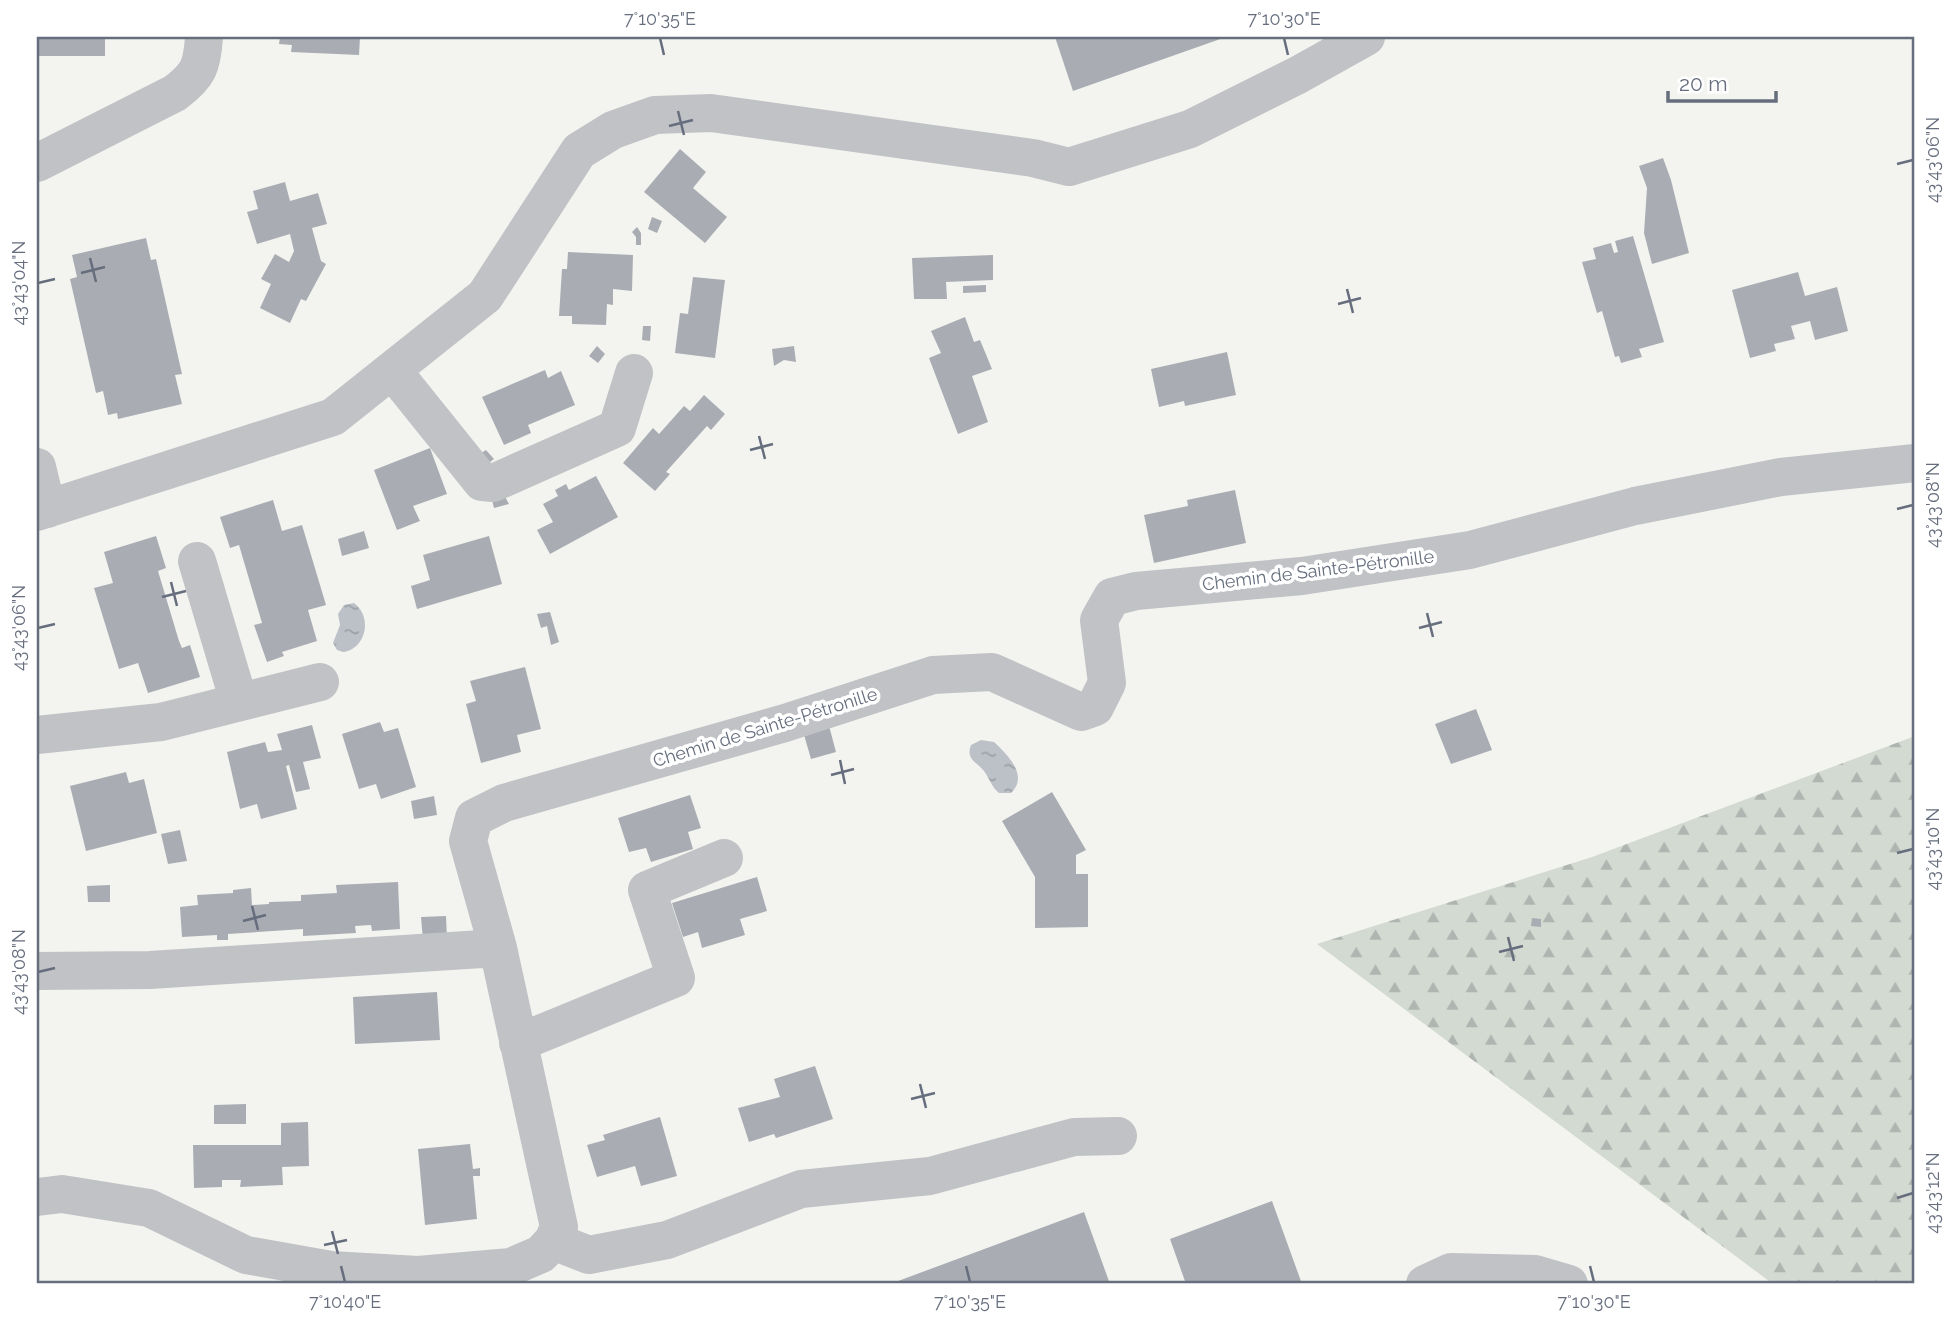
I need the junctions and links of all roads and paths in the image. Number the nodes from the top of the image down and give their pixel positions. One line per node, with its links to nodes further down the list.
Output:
1 (204, 37): 3 (street)
2 (1366, 37): 4 (street)
3 (37, 163)
4 (392, 370): 5 (street); 8 (street)
5 (634, 373)
6 (1915, 463): 14 (street, Chemin de Sainte-Pétronille)
7 (37, 467): 8 (street)
8 (42, 511)
9 (197, 561): 11 (street)
10 (320, 682): 11 (street)
11 (239, 702): 12 (street)
12 (38, 732)
13 (724, 858): 16 (street)
14 (498, 948): 15 (street); 16 (street, Chemin de Sainte-Pétronille)
15 (37, 971)
16 (518, 1043): 19 (street, Chemin de Sainte-Pétronille)
17 (1118, 1136): 19 (street)
18 (37, 1197): 19 (street)
19 (553, 1241)
20 (1425, 1284): 21 (street)
21 (1569, 1284)

